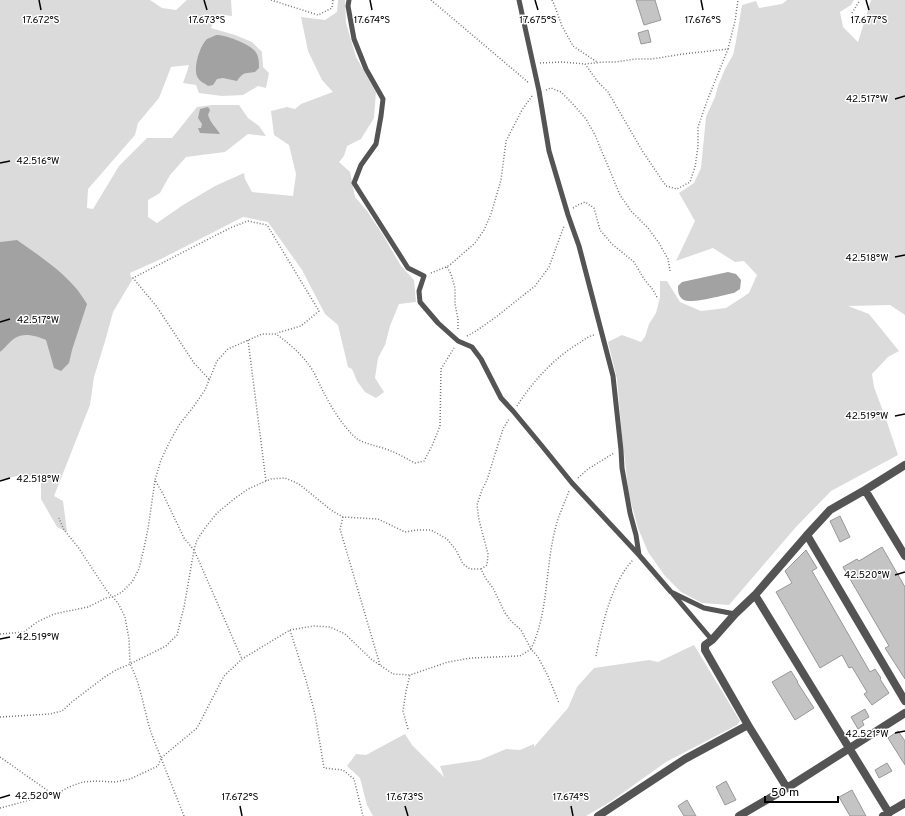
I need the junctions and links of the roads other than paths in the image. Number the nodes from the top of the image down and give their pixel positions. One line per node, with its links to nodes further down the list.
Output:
1 (349, 0): 6 (lane)
2 (519, 0): 6 (lane)
3 (905, 466): 4 (street)
4 (865, 490): 5 (street); 7 (street)
5 (806, 535): 9 (street); 12 (street)
6 (639, 555): 8 (lane)
7 (905, 556)
8 (671, 592): 10 (lane); 11 (lane)
9 (755, 594): 10 (street); 15 (street)
10 (735, 614): 11 (street)
11 (712, 640): 14 (street)
12 (905, 701)
13 (905, 713): 15 (street)
14 (748, 725): 16 (street); 19 (street)
15 (849, 748): 16 (street); 18 (street)
16 (787, 788): 20 (street)
17 (905, 803): 18 (street)
18 (886, 814)
19 (598, 816)
20 (740, 816)

